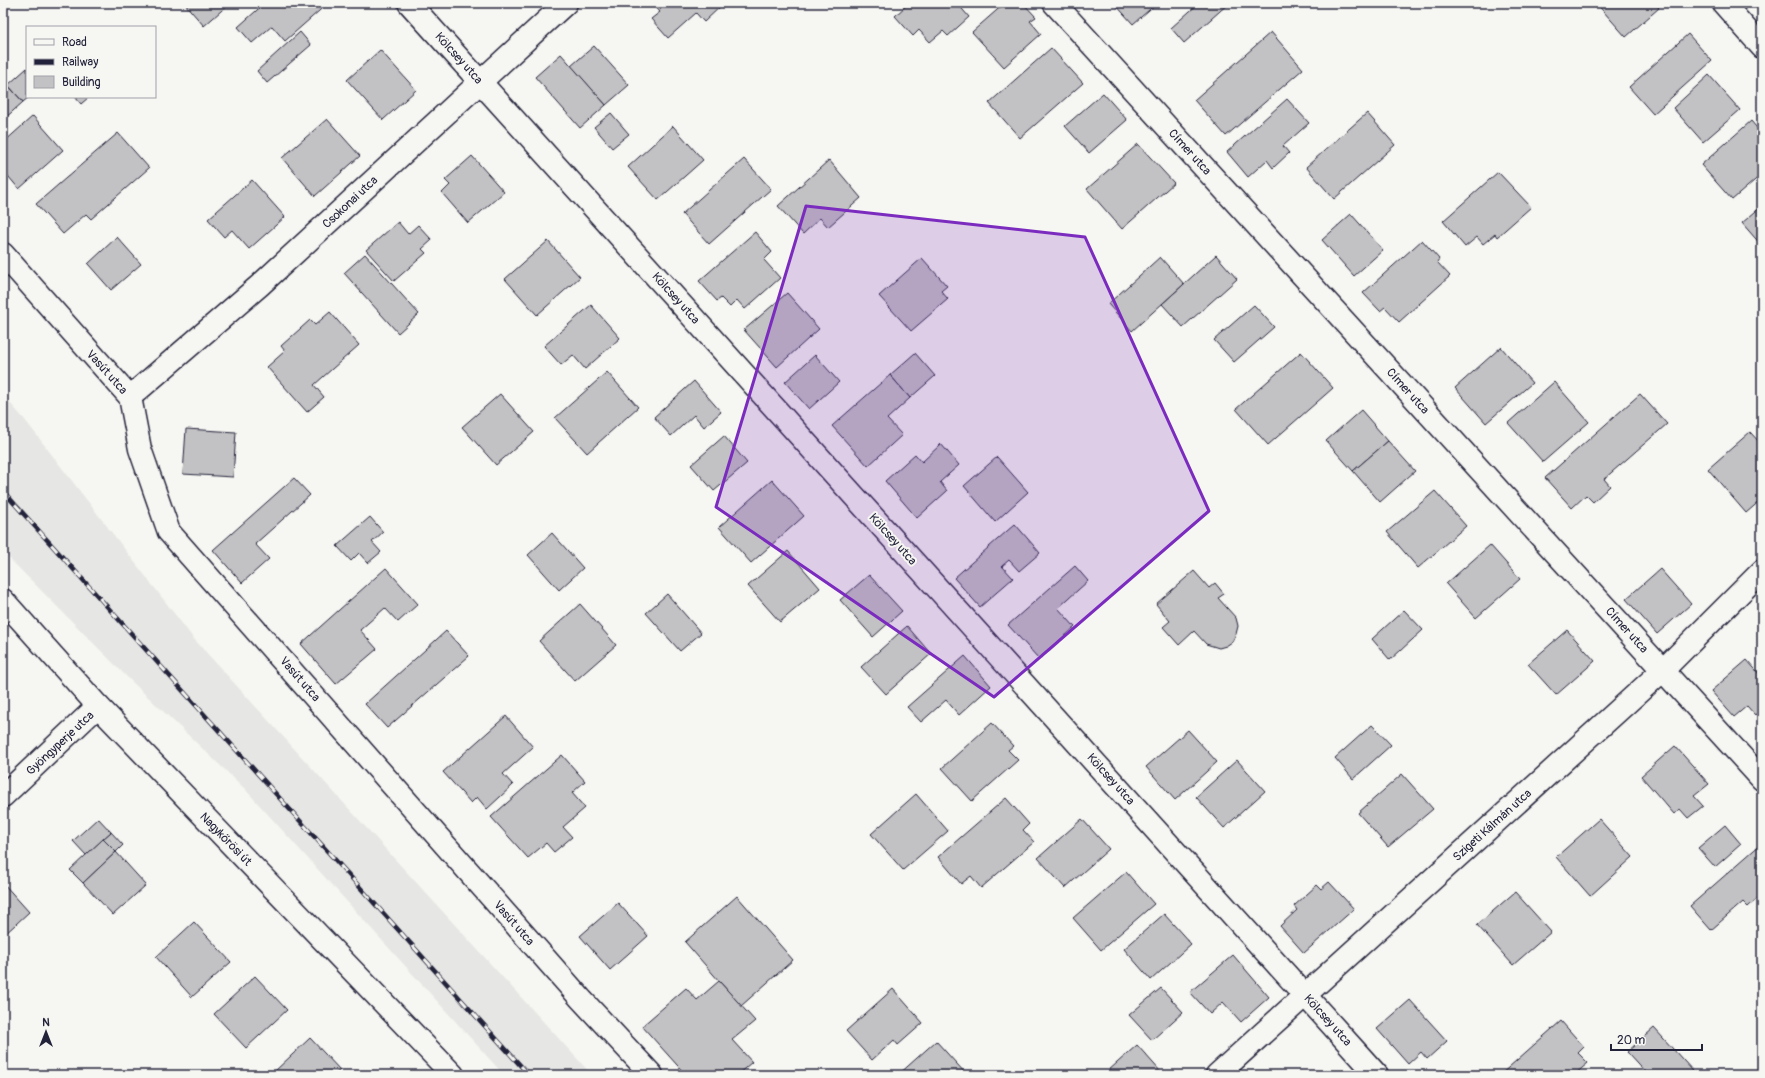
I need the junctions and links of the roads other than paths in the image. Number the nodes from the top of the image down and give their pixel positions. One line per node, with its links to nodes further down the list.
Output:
1 (409, 3): 6 (street, Kölcsey utca)
2 (566, 3): 6 (street, Csokonai utca)
3 (1054, 3): 11 (street, Címer utca)
4 (1723, 3): 5 (street)
5 (1762, 47)
6 (480, 82): 8 (street, Csokonai utca); 15 (street, Kölcsey utca)
7 (3, 254): 8 (street, Vasút utca)
8 (130, 397): 17 (street, Vasút utca)
9 (1762, 572): 11 (street, Szigeti Kálmán utca)
10 (3, 600): 12 (street, Nagykőrösi út)
11 (1663, 670): 13 (street, Címer utca); 15 (street, Szigeti Kálmán utca)
12 (98, 706): 14 (street, Gyöngyperje utca); 16 (street, Nagykőrösi út)
13 (1762, 779)
14 (3, 796)
15 (1305, 995): 18 (street, Szigeti Kálmán utca); 19 (street, Kölcsey utca)
16 (453, 1075)
17 (652, 1075)
18 (1217, 1075)
19 (1377, 1075)

